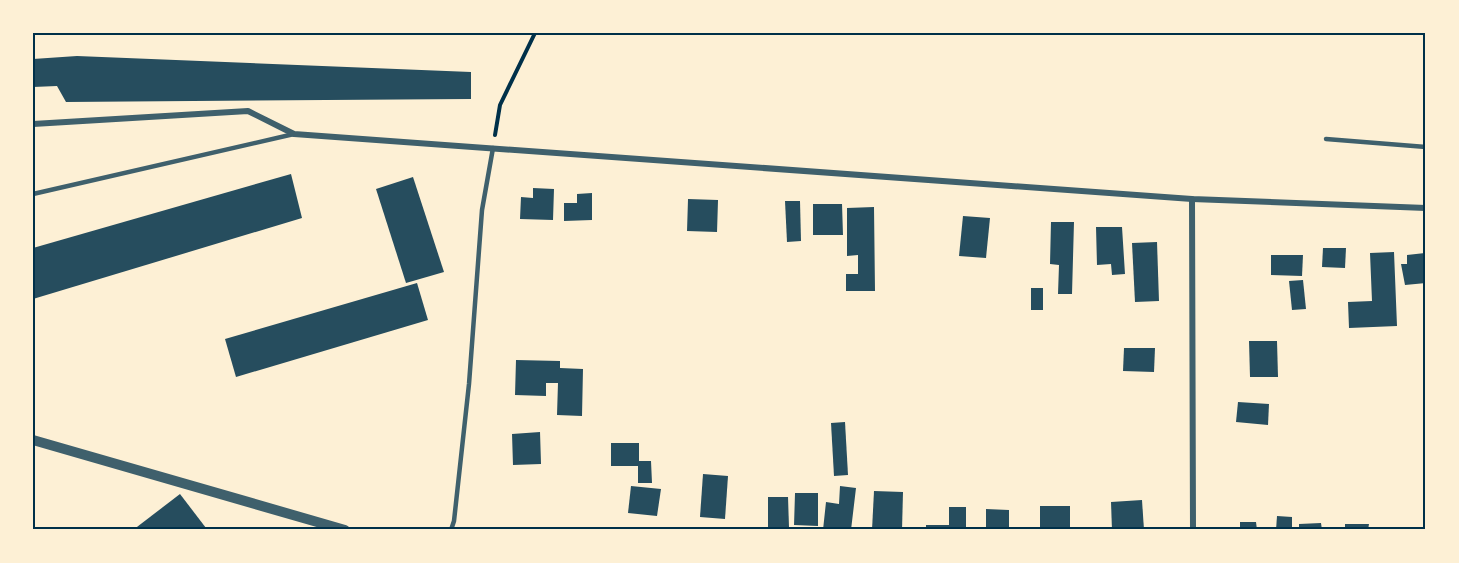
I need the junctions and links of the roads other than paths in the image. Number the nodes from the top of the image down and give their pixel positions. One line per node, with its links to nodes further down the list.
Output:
1 (33, 124): 2 (street)
2 (294, 134): 5 (street); 6 (lane)
3 (1326, 139): 4 (lane)
4 (1426, 147)
5 (493, 148): 7 (street); 11 (lane)
6 (33, 194)
7 (1192, 199): 8 (street); 12 (street)
8 (1426, 208)
9 (33, 440): 10 (street)
10 (345, 530)
11 (451, 530)
12 (1194, 530)

